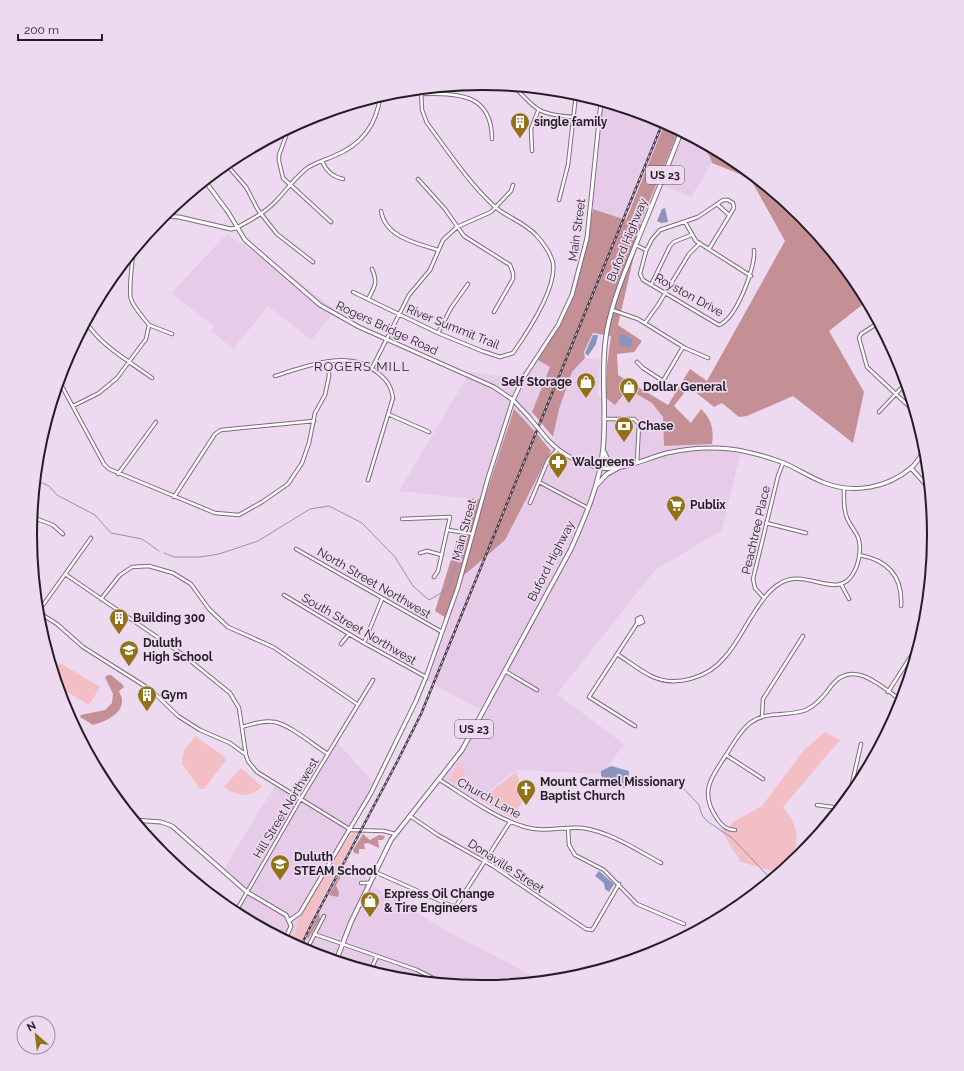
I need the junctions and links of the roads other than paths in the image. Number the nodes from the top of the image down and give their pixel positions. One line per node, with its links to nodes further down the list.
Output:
1 (519, 92): 7 (street)
2 (421, 94): 22 (street, River Summit Trail)
3 (424, 94): 11 (street)
4 (575, 101): 8 (street)
5 (378, 103): 13 (street)
6 (600, 107): 68 (street, Main Street)
7 (538, 111): 8 (street); 12 (street)
8 (574, 117): 20 (street)
9 (286, 135): 17 (street)
10 (679, 136): 33 (main road, Buford Highway / US 23)
11 (492, 139)
12 (532, 151)
13 (322, 161): 15 (street); 17 (street)
14 (230, 169): 24 (street)
15 (343, 179)
16 (418, 179): 29 (street)
17 (289, 184): 24 (street); 27 (street)
18 (208, 185): 30 (street, Rogers Bridge Road)
19 (513, 185): 22 (street)
20 (559, 200)
21 (718, 204): 25 (street); 25 (street); 28 (street, Royston Drive)
22 (496, 208): 29 (street); 54 (street, River Summit Trail)
23 (380, 211): 35 (street)
24 (261, 214): 30 (street); 39 (street)
25 (729, 216): 34 (street)
26 (172, 217): 30 (street)
27 (331, 222)
28 (685, 222): 31 (street); 37 (street, Royston Drive)
29 (457, 227): 35 (street); 48 (street)
30 (236, 228): 56 (street, Rogers Bridge Road)
31 (692, 235): 32 (street); 43 (street)
32 (700, 243): 34 (street); 45 (street)
33 (636, 245): 37 (street); 47 (main road, Buford Highway / US 23)
34 (709, 249): 41 (street)
35 (438, 250): 49 (street)
36 (754, 250): 41 (street, Royston Drive)
37 (646, 251): 43 (street, Royston Drive)
38 (133, 260): 51 (street)
39 (313, 262)
40 (372, 269): 46 (street)
41 (751, 276): 45 (street, Royston Drive)
42 (468, 284): 54 (street)
43 (651, 285): 45 (street, Royston Drive)
44 (353, 292): 46 (street, River Summit Trail)
45 (666, 294): 50 (street)
46 (368, 299): 49 (street, River Summit Trail)
47 (612, 310): 50 (street); 73 (main road, Buford Highway / US 23)
48 (494, 312)
49 (398, 315): 54 (street, River Summit Trail); 56 (street)
50 (644, 323): 57 (street)
51 (149, 324): 55 (street); 59 (street)
52 (874, 326): 67 (street)
53 (89, 327): 59 (street)
54 (438, 333)
55 (172, 334)
56 (386, 338): 62 (street); 68 (street, Rogers Bridge Road)
57 (683, 347): 58 (street); 61 (street)
58 (708, 358)
59 (129, 362): 64 (street); 70 (street)
60 (328, 362): 62 (street); 63 (street); 74 (street)
61 (637, 362)
62 (372, 368): 72 (street)
63 (275, 376)
64 (152, 378)
65 (63, 388): 70 (street)
66 (901, 388): 67 (street)
67 (897, 393): 69 (street); 71 (street)
68 (513, 400): 77 (street, Rogers Bridge Road, bridge); 100 (street, Main Street)
69 (907, 403)
70 (73, 406): 85 (street)
71 (879, 412)
72 (388, 414): 76 (street); 86 (street)
73 (604, 419): 78 (main road, Buford Highway / US 23); 80 (street)
74 (314, 421): 91 (street); 91 (street)
75 (156, 422): 85 (street)
76 (429, 432)
77 (557, 450): 82 (street, Rogers Bridge Road); 87 (street)
78 (603, 451): 82 (main road, Buford Highway / US 23); 83 (main road)
79 (919, 457): 84 (street, Rogers Bridge Road)
80 (637, 463): 81 (street, Rogers Bridge Road); 83 (street, Rogers Bridge Road)
81 (783, 463): 90 (street, Rogers Bridge Road); 96 (street, Peachtree Place)
82 (600, 468): 83 (street, Rogers Bridge Road); 89 (main road, Buford Highway / US 23)
83 (618, 468): 89 (main road)
84 (911, 468): 88 (street); 90 (street, Rogers Bridge Road)
85 (118, 474): 91 (street)
86 (368, 480)
87 (539, 482): 92 (street); 93 (street)
88 (924, 482)
89 (595, 488): 93 (main road, Buford Highway / US 23)
90 (844, 488): 105 (street)
91 (174, 497)
92 (530, 503)
93 (589, 508): 125 (main road, Buford Highway / US 23)
94 (38, 519): 99 (street)
95 (402, 519): 97 (street)
96 (766, 523): 98 (street); 110 (street, Peachtree Place)
97 (448, 530): 100 (street); 104 (street)
98 (806, 533)
99 (63, 534)
100 (474, 534): 118 (street, Main Street)
101 (91, 538): 106 (street)
102 (296, 549): 112 (street, North Street Northwest)
103 (420, 553): 104 (street)
104 (442, 555): 107 (street)
105 (859, 555): 108 (street); 115 (street)
106 (65, 574): 111 (street); 114 (street)
107 (434, 577)
108 (841, 584): 110 (street); 113 (street)
109 (284, 595): 119 (street, South Street Northwest)
110 (764, 598): 123 (street)
111 (101, 599): 131 (street); 134 (street)
112 (382, 599): 118 (street, North Street Northwest); 121 (street)
113 (849, 599)
114 (43, 605)
115 (901, 606)
116 (45, 616): 137 (street)
117 (640, 619): 123 (street)
118 (442, 632): 126 (street, Main Street)
119 (349, 634): 121 (street, South Street Northwest); 122 (street)
120 (803, 636): 132 (street)
121 (364, 643): 126 (street, South Street Northwest)
122 (341, 644)
123 (617, 654): 133 (street)
124 (910, 658): 129 (street)
125 (505, 671): 128 (street); 140 (main road, Buford Highway / US 23)
126 (426, 678): 149 (street, Main Street)
127 (373, 680): 131 (street)
128 (537, 690)
129 (888, 692): 130 (street); 132 (street)
130 (896, 697)
131 (357, 704): 136 (street, Hill Street Northwest)
132 (762, 717): 138 (street)
133 (635, 726)
134 (242, 728): 136 (street); 137 (street)
135 (861, 744): 141 (street)
136 (328, 754): 142 (street, Hill Street Northwest)
137 (246, 755): 142 (street)
138 (726, 755): 139 (street); 150 (street)
139 (763, 779)
140 (440, 780): 145 (main road, Buford Highway / US 23); 147 (street, Church Lane)
141 (852, 783)
142 (300, 800): 149 (street); 158 (street, Hill Street Northwest)
143 (817, 805): 144 (street)
144 (834, 807)
145 (409, 816): 151 (main road, Buford Highway / US 23); 152 (street, Donaville Street)
146 (140, 821): 158 (street)
147 (510, 822): 148 (street, Church Lane); 152 (street)
148 (568, 828): 153 (street, Church Lane); 157 (street)
149 (351, 830): 151 (street); 161 (street, Main Street)
150 (735, 830)
151 (395, 834): 154 (main road, Buford Highway / US 23)
152 (485, 861): 154 (street); 157 (street, Donaville Street)
153 (661, 863)
154 (374, 872): 156 (main road, Buford Highway / US 23)
155 (361, 883): 156 (street)
156 (369, 883): 165 (main road, Buford Highway / US 23)
157 (619, 884): 162 (street)
158 (247, 892): 159 (street, Hill Street Northwest); 161 (street)
159 (238, 908)
160 (324, 916): 163 (street)
161 (290, 920): 164 (street)
162 (684, 924)
163 (314, 934): 165 (street); 166 (street)
164 (287, 936)
165 (342, 942): 167 (main road, Buford Highway / US 23); 168 (street)
166 (309, 945)
167 (337, 956)
168 (377, 956): 169 (street); 170 (street)
169 (372, 966)
170 (433, 978)

